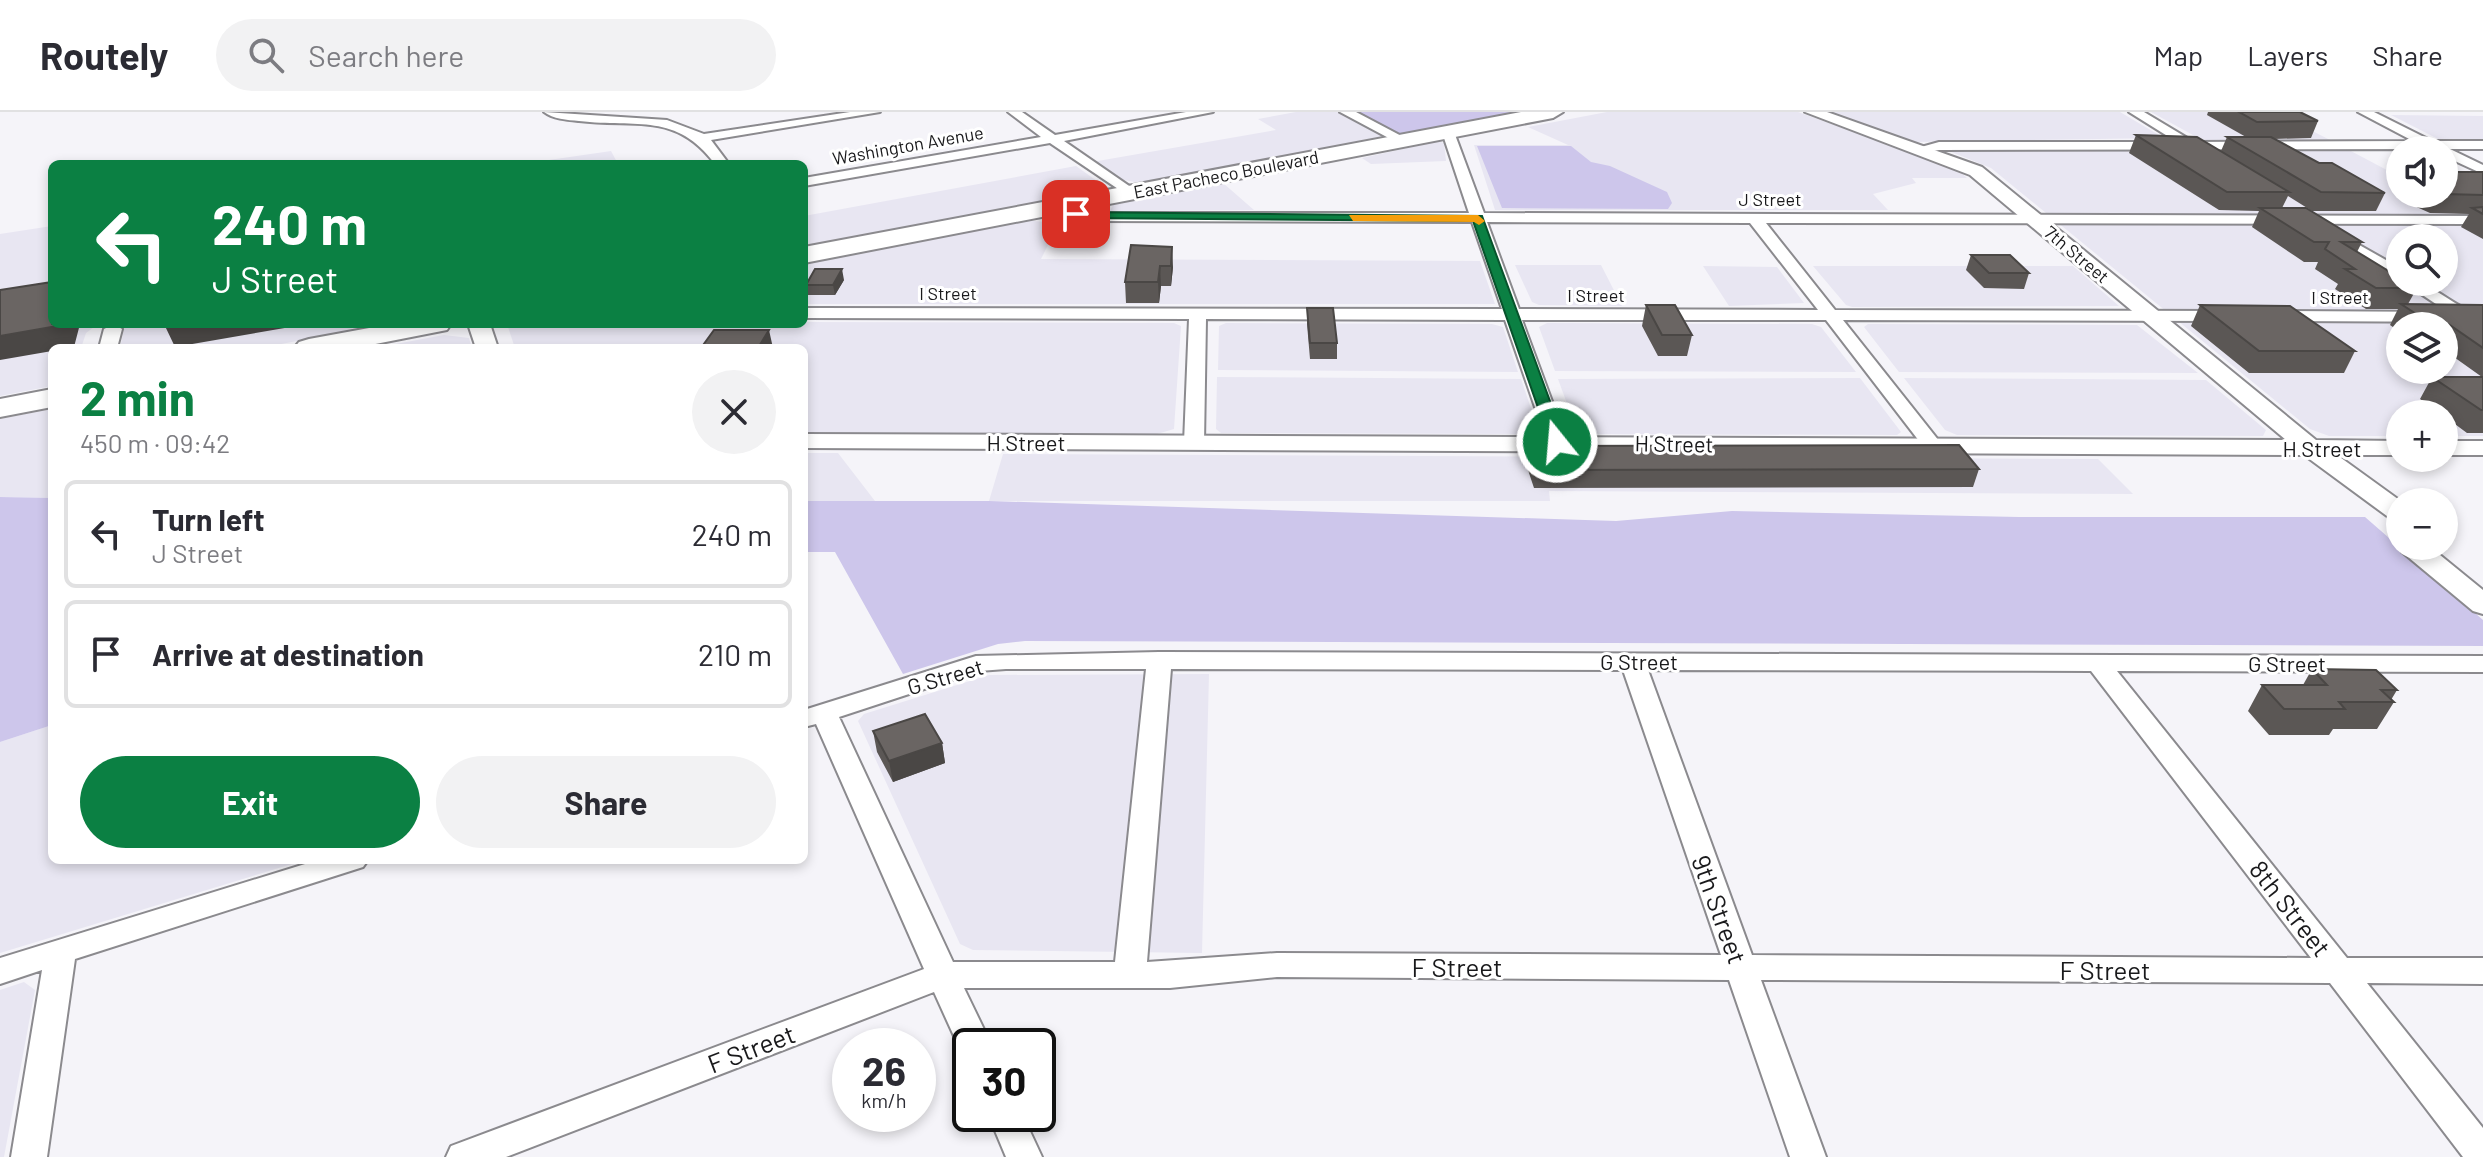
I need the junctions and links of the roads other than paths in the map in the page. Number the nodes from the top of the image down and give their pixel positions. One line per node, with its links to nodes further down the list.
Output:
1 (550, 112): 11 (street)
2 (618, 112): 11 (street)
3 (874, 112): 14 (street)
4 (1014, 112): 15 (street)
5 (1207, 112): 15 (street, Washington Avenue)
6 (1346, 112): 16 (street)
7 (1553, 112): 12 (highway, East Pacheco Boulevard)
8 (1813, 112): 21 (street, 7th Street)
9 (2135, 112): 17 (street)
10 (2364, 112): 13 (street)
11 (585, 119): 14 (street)
12 (1448, 132): 16 (highway, East Pacheco Boulevard); 30 (street)
13 (2413, 136)
14 (702, 138): 24 (street)
15 (1052, 139): 26 (street, Washington Avenue); 27 (street)
16 (1403, 140): 27 (highway, East Pacheco Boulevard)
17 (2190, 145): 20 (street); 21 (street); 23 (street)
18 (2483, 145): 19 (street)
19 (2458, 147)
20 (2386, 148)
21 (1921, 149): 32 (street, 7th Street)
22 (2458, 158): 25 (street)
23 (2212, 159)
24 (719, 160)
25 (2483, 170)
26 (808, 181)
27 (1130, 193): 29 (highway, East Pacheco Boulevard)
28 (2284, 204): 33 (street)
29 (1058, 207): 30 (street, J Street); 35 (highway, East Pacheco Boulevard)
30 (1478, 218): 31 (street, J Street); 40 (street)
31 (1755, 219): 32 (street, J Street); 41 (street)
32 (2035, 219): 33 (street, J Street); 42 (street, 7th Street)
33 (2310, 220): 34 (street, J Street); 36 (street)
34 (2483, 220)
35 (808, 254)
36 (2386, 266)
37 (2436, 296): 43 (street)
38 (808, 313): 39 (street, I Street)
39 (1198, 314): 40 (street, I Street); 54 (street)
40 (1515, 315): 41 (street, I Street); 53 (street)
41 (1834, 315): 42 (street, I Street); 55 (street)
42 (2151, 316): 43 (street, I Street); 56 (street, 7th Street)
43 (2478, 320)
44 (416, 328): 47 (highway)
45 (113, 329): 46 (street)
46 (109, 344)
47 (330, 344)
48 (48, 398): 50 (highway)
49 (48, 399): 51 (highway)
50 (0, 401)
51 (0, 411)
52 (808, 441): 54 (street, H Street)
53 (1557, 442): 54 (street, H Street); 55 (street, H Street)
54 (1194, 443)
55 (1933, 446): 56 (street, H Street)
56 (2311, 448): 57 (street, H Street); 60 (street, 7th Street); 61 (street, 7th Street)
57 (2386, 448)
58 (2458, 448): 59 (street)
59 (2483, 448)
60 (2386, 503)
61 (2386, 524)
62 (2458, 559): 64 (street)
63 (2429, 560): 65 (street)
64 (2483, 580)
65 (2483, 605)
66 (1159, 660): 67 (street, G Street); 70 (street, G Street); 77 (street)
67 (1632, 661): 68 (street, G Street); 73 (street, 9th Street)
68 (2097, 662): 69 (street, G Street); 74 (street, 8th Street)
69 (2483, 664)
70 (814, 716): 78 (street)
71 (340, 864): 72 (street)
72 (61, 951): 75 (street); 82 (street)
73 (1741, 968): 74 (street, F Street); 77 (street, F Street); 85 (street, 9th Street)
74 (2340, 970): 76 (street, F Street); 81 (street, 8th Street)
75 (0, 971)
76 (2483, 971)
77 (1130, 974): 78 (street, F Street)
78 (943, 975): 79 (street); 83 (street, F Street)
79 (967, 1028)
80 (1013, 1132): 84 (street)
81 (2483, 1155)
82 (29, 1157)
83 (464, 1157)
84 (1024, 1157)
85 (1808, 1157)

